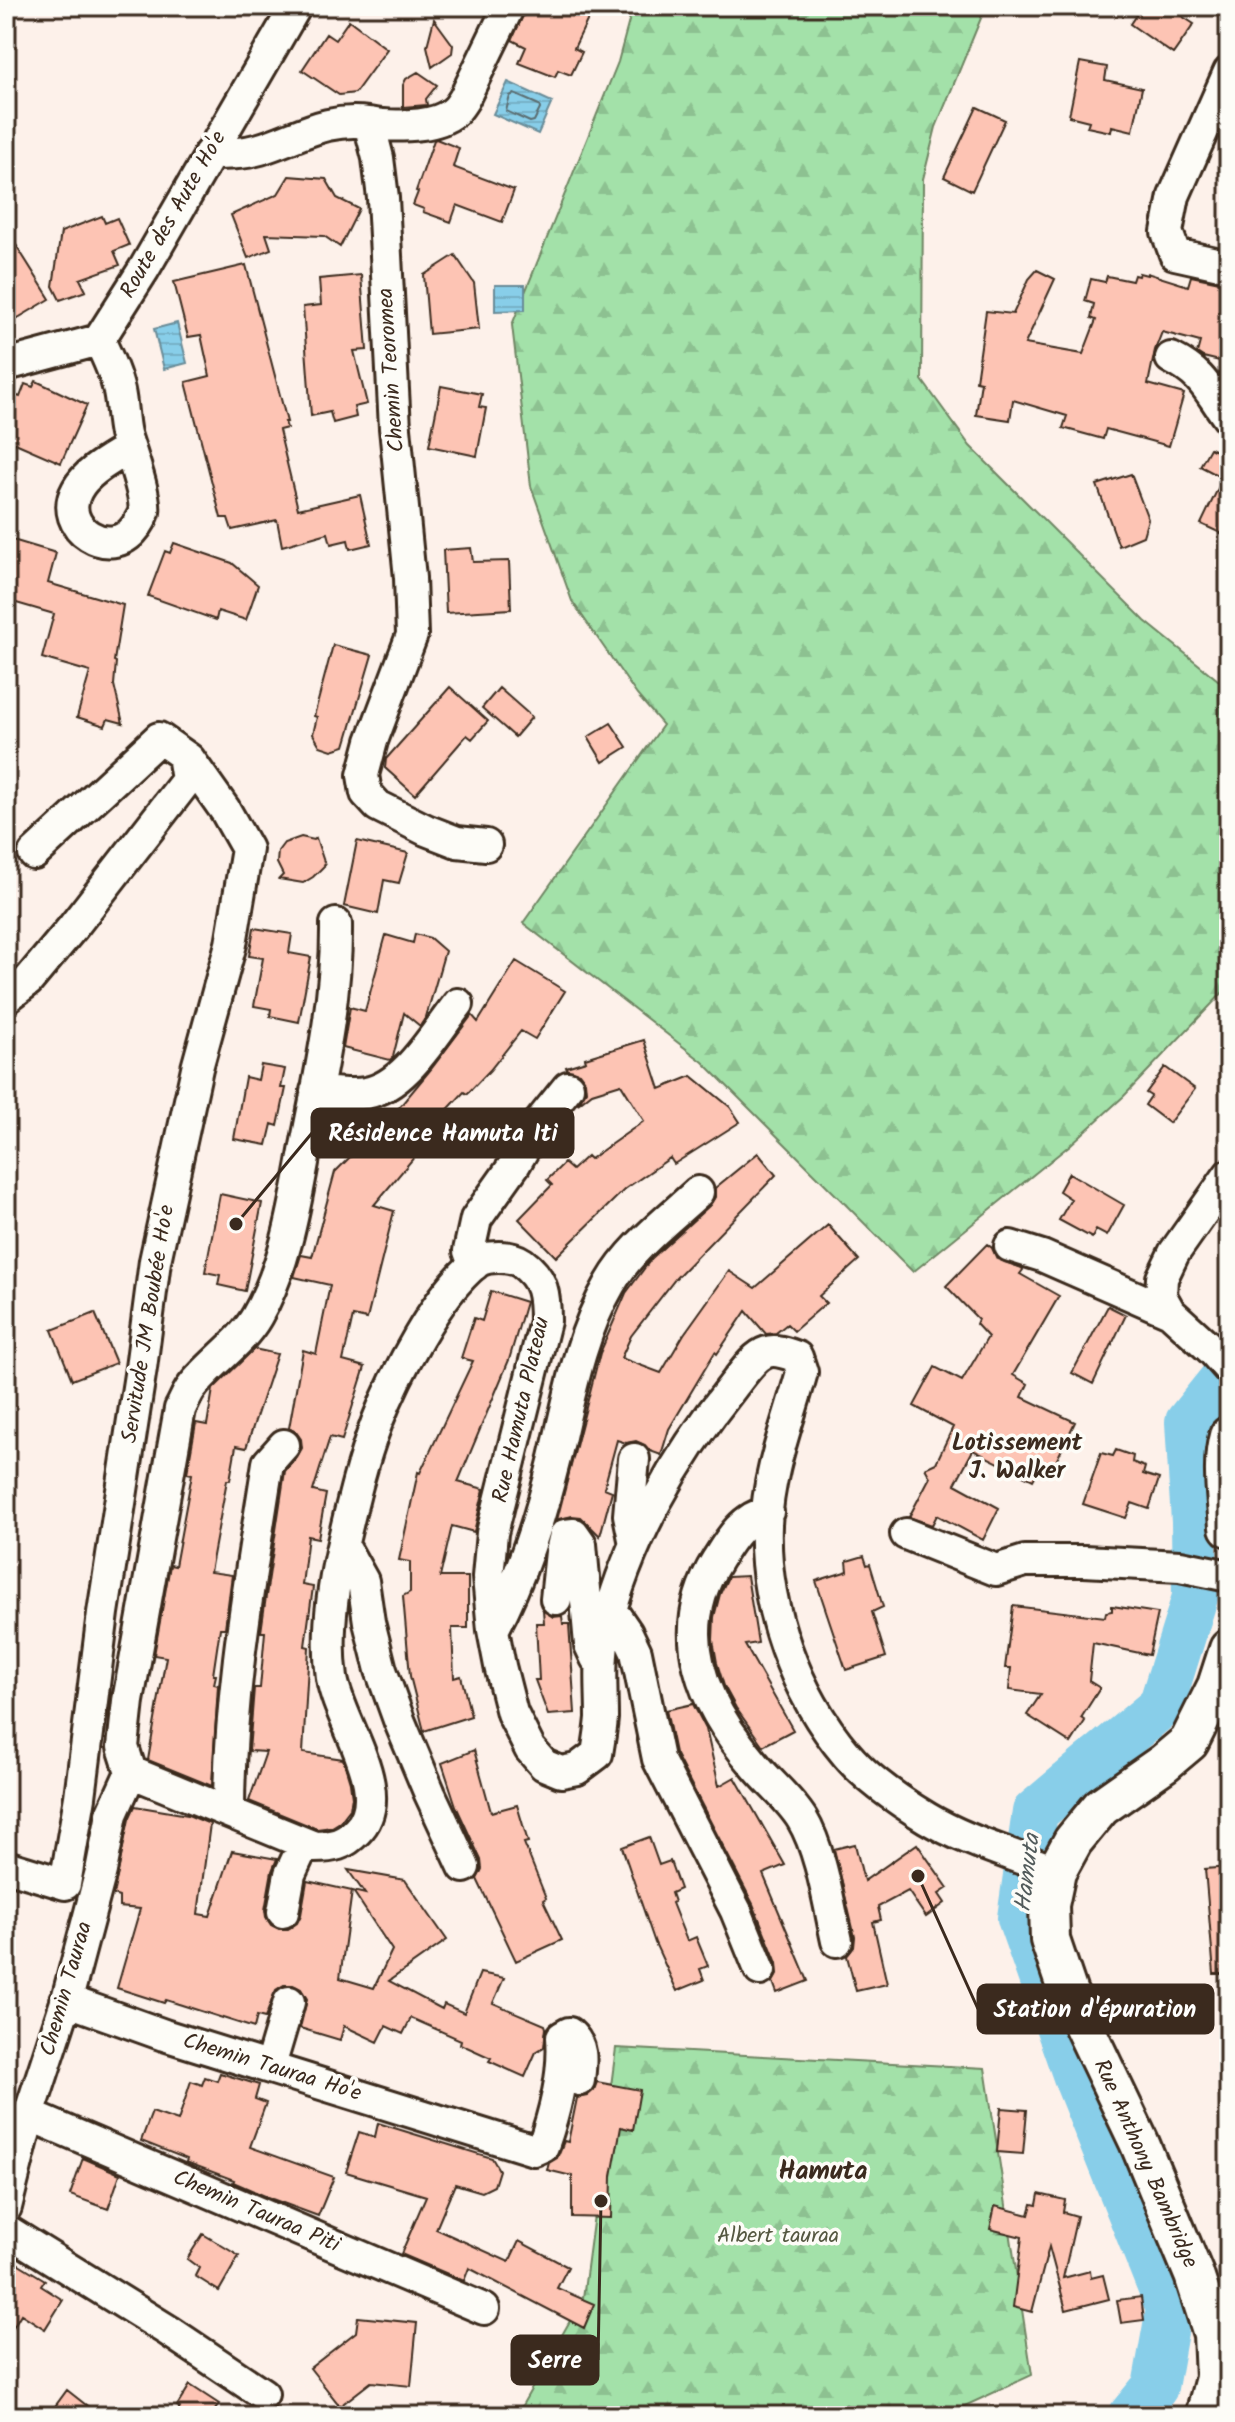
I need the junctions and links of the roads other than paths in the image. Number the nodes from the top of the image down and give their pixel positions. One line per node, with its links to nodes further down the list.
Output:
1 (296, 6): 5 (street, Route des Aute Ho'e)
2 (509, 6): 4 (street)
3 (1229, 72): 6 (street)
4 (369, 123): 5 (street); 13 (street, Chemin Teoromea)
5 (209, 154): 7 (street, Route des Aute Ho'e)
6 (1229, 266)
7 (99, 340): 9 (street); 11 (street)
8 (1171, 358): 10 (street)
9 (6, 365)
10 (1229, 419)
11 (129, 448): 11 (street)
12 (171, 746): 14 (street); 16 (street); 44 (street, Servitude JM Boubée Ho'e)
13 (486, 845)
14 (34, 854)
15 (336, 924): 19 (street)
16 (6, 998)
17 (458, 1004): 19 (street)
18 (568, 1087): 23 (street)
19 (316, 1091): 41 (street)
20 (1229, 1175): 24 (street)
21 (698, 1192): 37 (street)
22 (1010, 1246): 24 (street)
23 (474, 1265): 33 (street); 37 (street, Rue Hamuta Plateau)
24 (1170, 1312): 25 (street)
25 (1221, 1360)
26 (1229, 1436): 30 (main road)
27 (284, 1445): 42 (street)
28 (634, 1459): 32 (street)
29 (768, 1512): 32 (street, Rue Hamuta Plateau); 46 (street, Rue Hamuta Plateau); 48 (street)
30 (1229, 1527)
31 (906, 1534): 34 (street)
32 (635, 1544): 36 (street, Rue Hamuta Plateau)
33 (343, 1545): 43 (street); 45 (street)
34 (1223, 1575)
35 (556, 1599): 39 (street)
36 (612, 1611): 39 (street, Rue Hamuta Plateau); 49 (street)
37 (493, 1630): 39 (street, Rue Hamuta Plateau)
38 (1229, 1649): 40 (main road, Rue Anthony Bambridge)
39 (601, 1667)
40 (1223, 1690): 46 (main road, Rue Anthony Bambridge)
41 (131, 1772): 42 (street); 50 (street, Chemin Tauraa)
42 (229, 1811): 43 (street)
43 (304, 1844): 47 (street)
44 (6, 1866)
45 (464, 1867)
46 (1049, 1869): 58 (main road, Rue Anthony Bambridge)
47 (283, 1912)
48 (837, 1941)
49 (760, 1970)
50 (66, 2000): 52 (street, Chemin Tauraa Ho'e); 54 (street, Chemin Tauraa)
51 (289, 2002): 52 (street)
52 (270, 2066): 53 (street, Chemin Tauraa Ho'e)
53 (579, 2080)
54 (29, 2115): 55 (street, Chemin Tauraa); 57 (street, Chemin Tauraa Piti)
55 (6, 2207)
56 (6, 2230): 59 (street)
57 (484, 2309)
58 (1221, 2338): 60 (main road, Rue Anthony Bambridge)
59 (263, 2394)
60 (1205, 2416)

